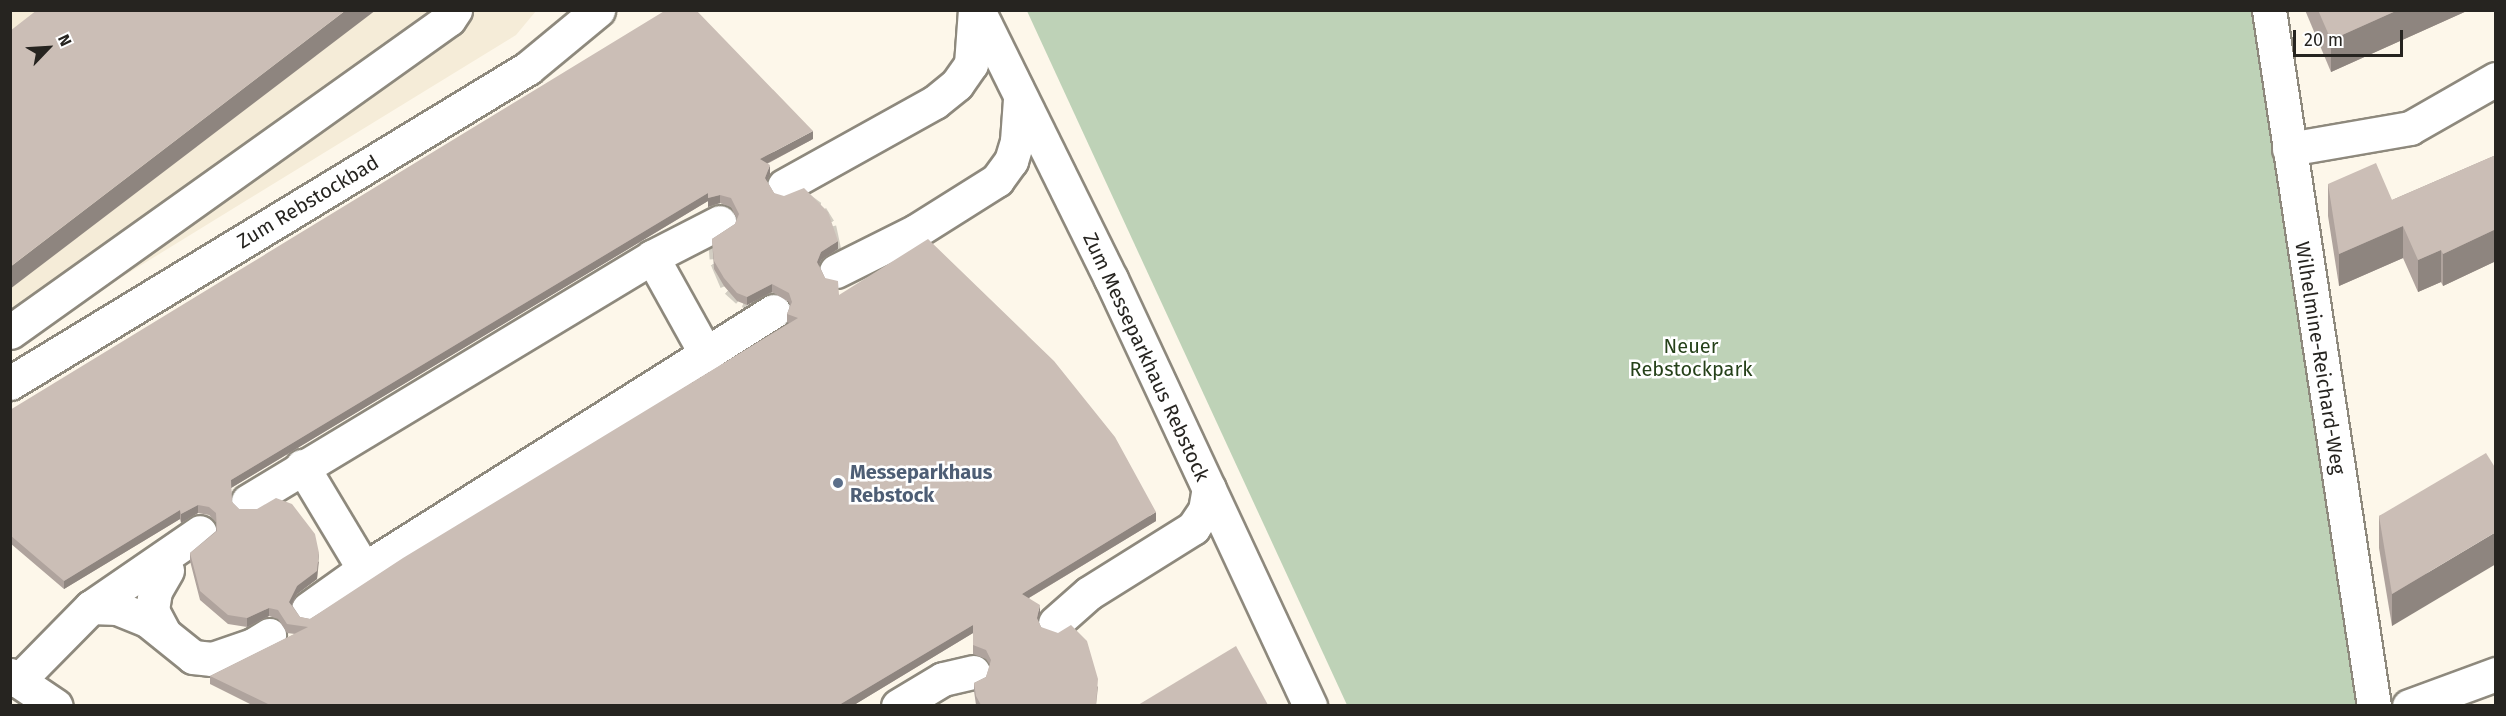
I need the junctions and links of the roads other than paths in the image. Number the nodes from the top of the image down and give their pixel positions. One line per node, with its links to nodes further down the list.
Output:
1 (454, 10): 13 (street)
2 (598, 10): 15 (street, Zum Rebstockbad)
3 (976, 10): 6 (street, Zum Messeparkhaus Rebstock); 8 (street)
4 (2270, 10): 7 (street, Wilhelmine-Reichard-Weg)
5 (2496, 79): 7 (street)
6 (1020, 99): 11 (street); 17 (street, Zum Messeparkhaus Rebstock)
7 (2289, 149): 33 (street, Wilhelmine-Reichard-Weg)
8 (792, 172)
9 (720, 222): 10 (street)
10 (652, 257): 14 (street); 16 (street)
11 (836, 271)
12 (773, 311): 14 (street)
13 (10, 332)
14 (707, 356): 20 (street)
15 (10, 383)
16 (302, 466): 18 (street); 20 (street)
17 (1209, 488): 24 (street); 32 (street, Zum Messeparkhaus Rebstock)
18 (248, 501)
19 (186, 553): 21 (street); 21 (street); 25 (street)
20 (364, 569): 23 (street)
21 (124, 584): 22 (street)
22 (92, 607): 25 (street); 29 (street)
23 (308, 609)
24 (1055, 623)
25 (164, 633): 26 (street)
26 (269, 635)
27 (973, 672): 31 (street)
28 (2496, 674): 34 (street)
29 (14, 678): 30 (street)
30 (56, 705)
31 (898, 705)
32 (1310, 705)
33 (2374, 705)
34 (2409, 705)

